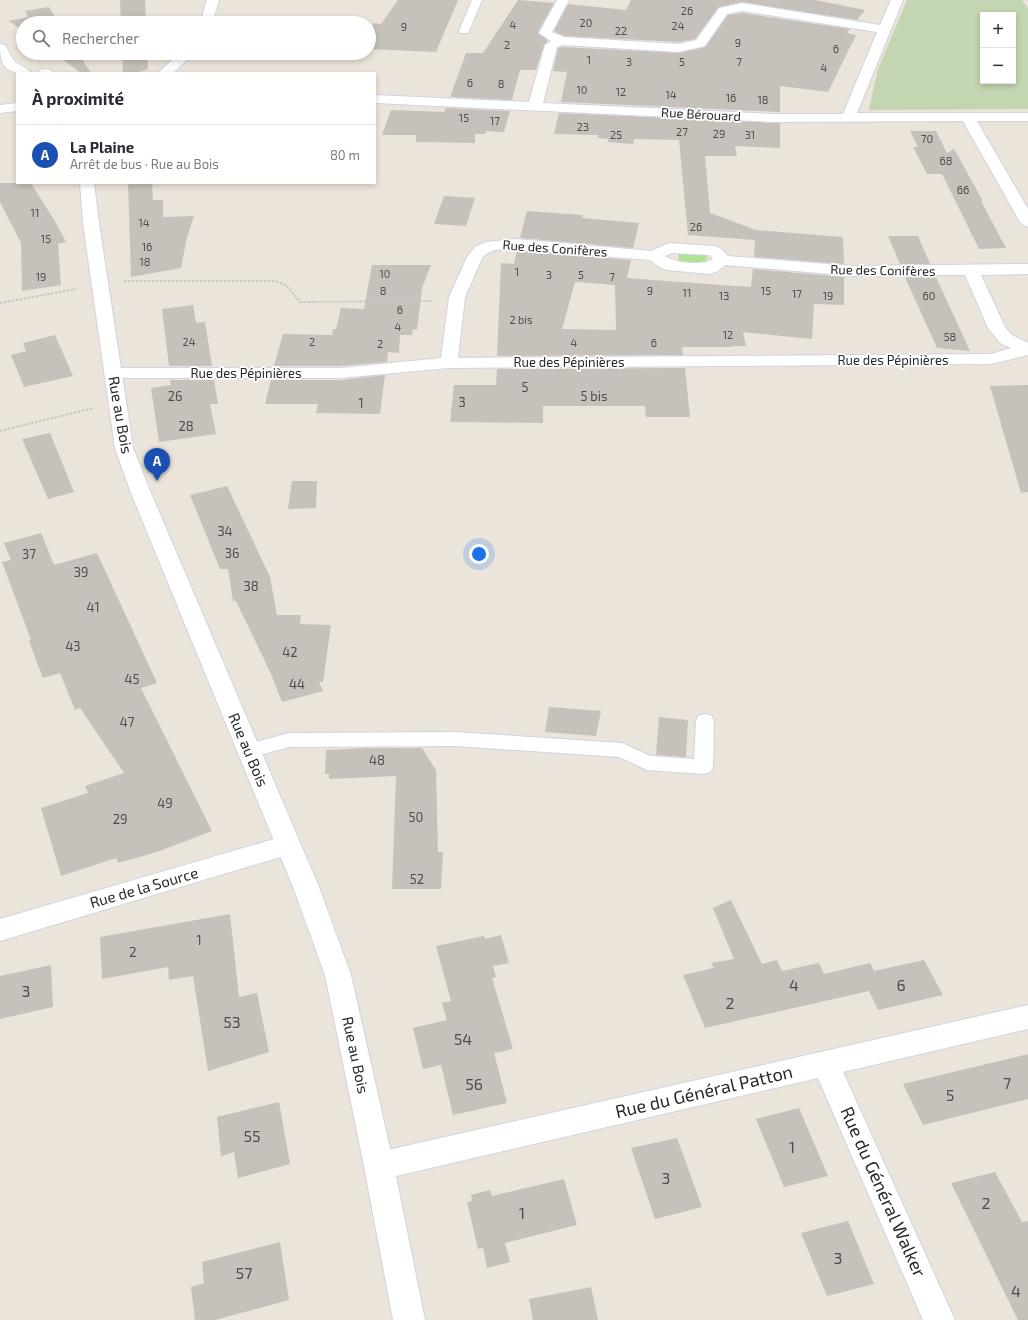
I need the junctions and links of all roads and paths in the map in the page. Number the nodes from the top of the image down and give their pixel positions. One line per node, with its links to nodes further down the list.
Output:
1 (213, 0): 5 (street)
2 (477, 0): 7 (lane)
3 (563, 0): 8 (street)
4 (897, 0): 6 (street)
5 (208, 16)
6 (885, 30): 8 (street); 18 (street)
7 (464, 31)
8 (562, 41): 14 (street)
9 (0, 48): 11 (street)
10 (180, 60): 12 (street)
11 (24, 72)
12 (166, 72)
13 (376, 99): 14 (street, Rue Bérouard)
14 (535, 106): 18 (street, Rue Bérouard)
15 (16, 107): 16 (street)
16 (0, 109)
17 (1028, 117): 19 (street, Rue Bérouard)
18 (850, 118): 19 (street, Rue Bérouard)
19 (968, 118): 21 (street)
20 (87, 184): 24 (street, Rue au Bois)
21 (1028, 222)
22 (1028, 269): 23 (street, Rue des Conifères)
23 (971, 270): 25 (street, Rue des Conifères); 27 (street)
24 (101, 287): 25 (path); 26 (path); 29 (street, Rue au Bois)
25 (456, 302): 28 (street, Rue des Conifères)
26 (0, 303)
27 (1027, 349): 28 (street, Rue des Pépinières)
28 (449, 363): 29 (street, Rue des Pépinières)
29 (113, 373): 30 (street, Rue au Bois)
30 (117, 402): 31 (path); 33 (street, Rue au Bois)
31 (0, 431)
32 (705, 721): 33 (lane)
33 (248, 751): 34 (street, Rue au Bois)
34 (288, 845): 35 (street, Rue de la Source); 38 (street, Rue au Bois)
35 (0, 930)
36 (1028, 1017): 37 (street, Rue du Général Patton)
37 (826, 1064): 38 (street, Rue du Général Patton); 40 (street, Rue du Général Walker)
38 (379, 1166): 39 (street, Rue au Bois)
39 (409, 1320)
40 (939, 1320)

